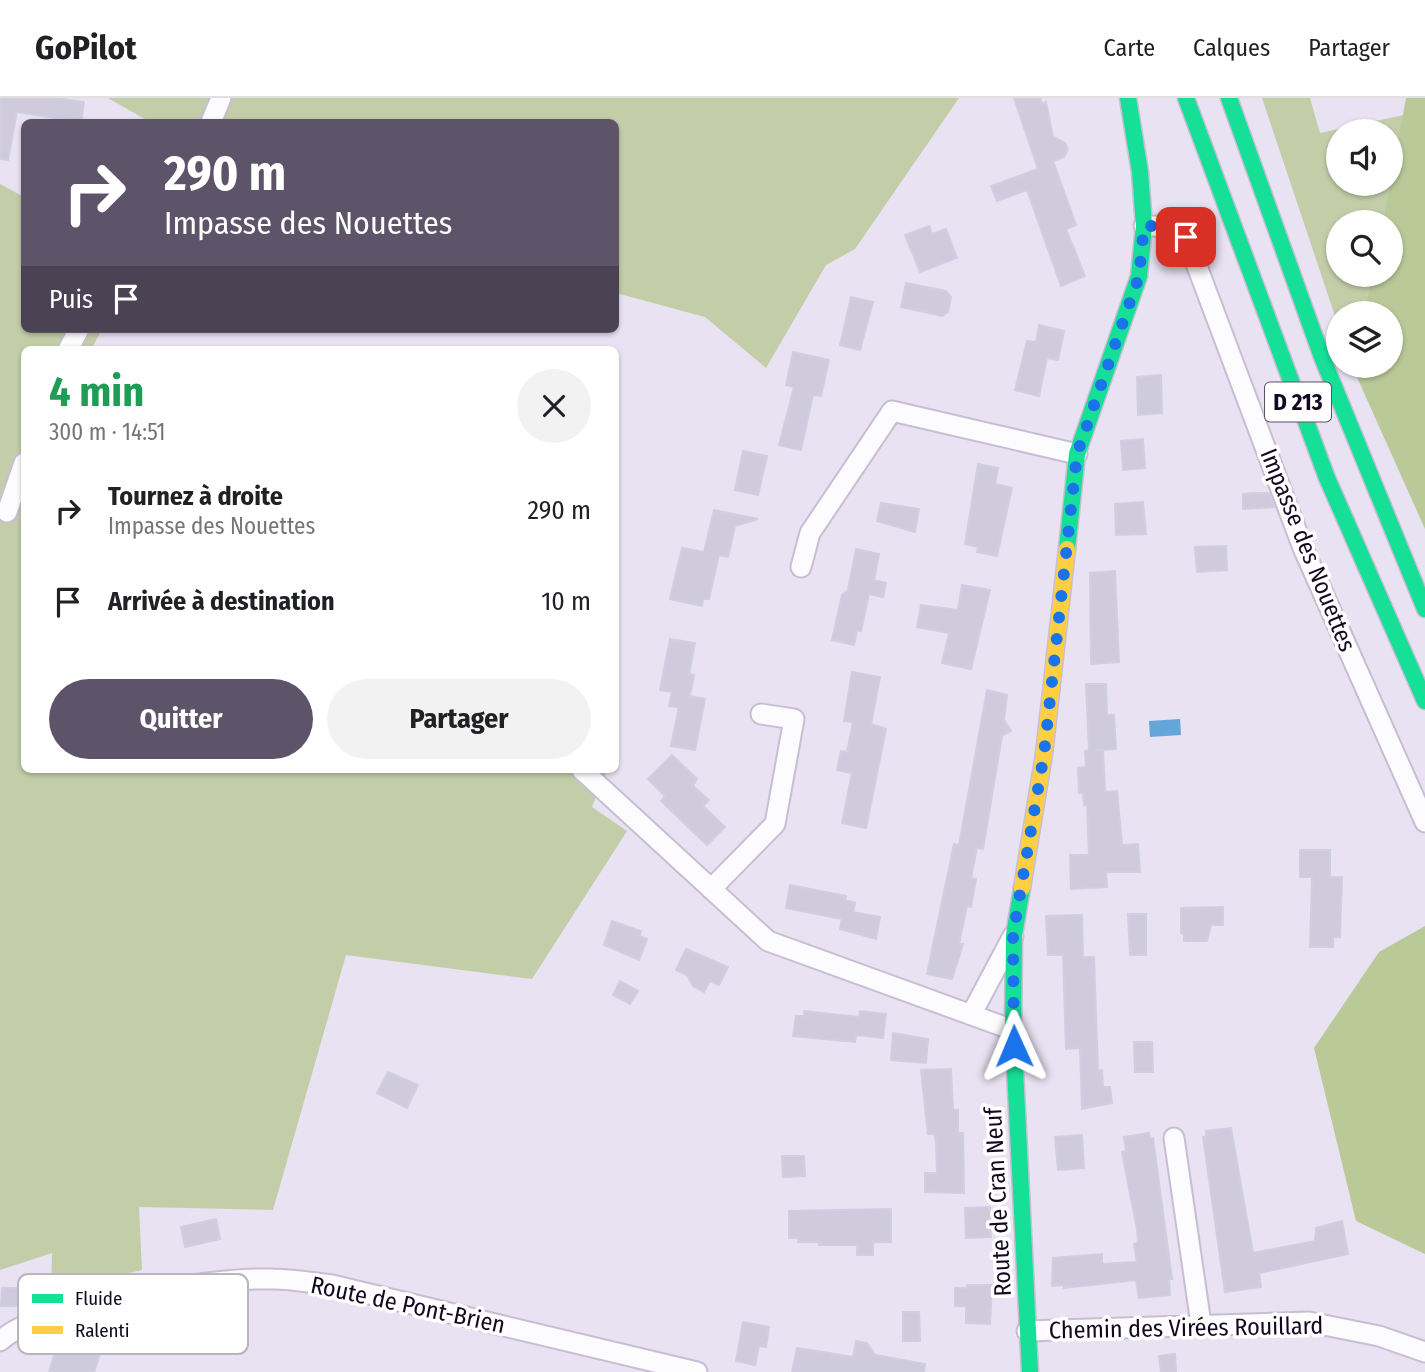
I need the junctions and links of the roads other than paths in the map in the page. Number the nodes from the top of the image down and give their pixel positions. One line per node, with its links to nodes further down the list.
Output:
1 (221, 98): 5 (street)
2 (1128, 98): 6 (main road, Route de Cran Neuf)
3 (1186, 98): 12 (main road, D 213)
4 (1229, 98): 11 (main road, D 213)
5 (212, 119)
6 (1144, 226): 7 (main road, Route de Cran Neuf); 15 (street, Impasse des Nouettes)
7 (1077, 454): 10 (street); 17 (main road, Route de Cran Neuf)
8 (21, 474): 9 (street)
9 (10, 513)
10 (801, 567)
11 (1425, 609)
12 (1425, 701)
13 (761, 714): 16 (street)
14 (585, 773): 16 (street)
15 (1425, 822)
16 (711, 889): 18 (street)
17 (1013, 935): 18 (street); 19 (main road, Route de Cran Neuf)
18 (971, 1015): 19 (street)
19 (1013, 1030): 24 (main road, Route de Cran Neuf)
20 (1174, 1138): 22 (street)
21 (248, 1280): 27 (street, Route de Pont-Brien)
22 (1202, 1324): 24 (street, Chemin des Virées Rouillard); 26 (street, Chemin des Virées Rouillard)
23 (18, 1328): 25 (street, Route de Pont-Brien)
24 (1027, 1331): 28 (main road, Route de Cran Neuf)
25 (0, 1341)
26 (1425, 1352)
27 (697, 1372)
28 (1030, 1372)

